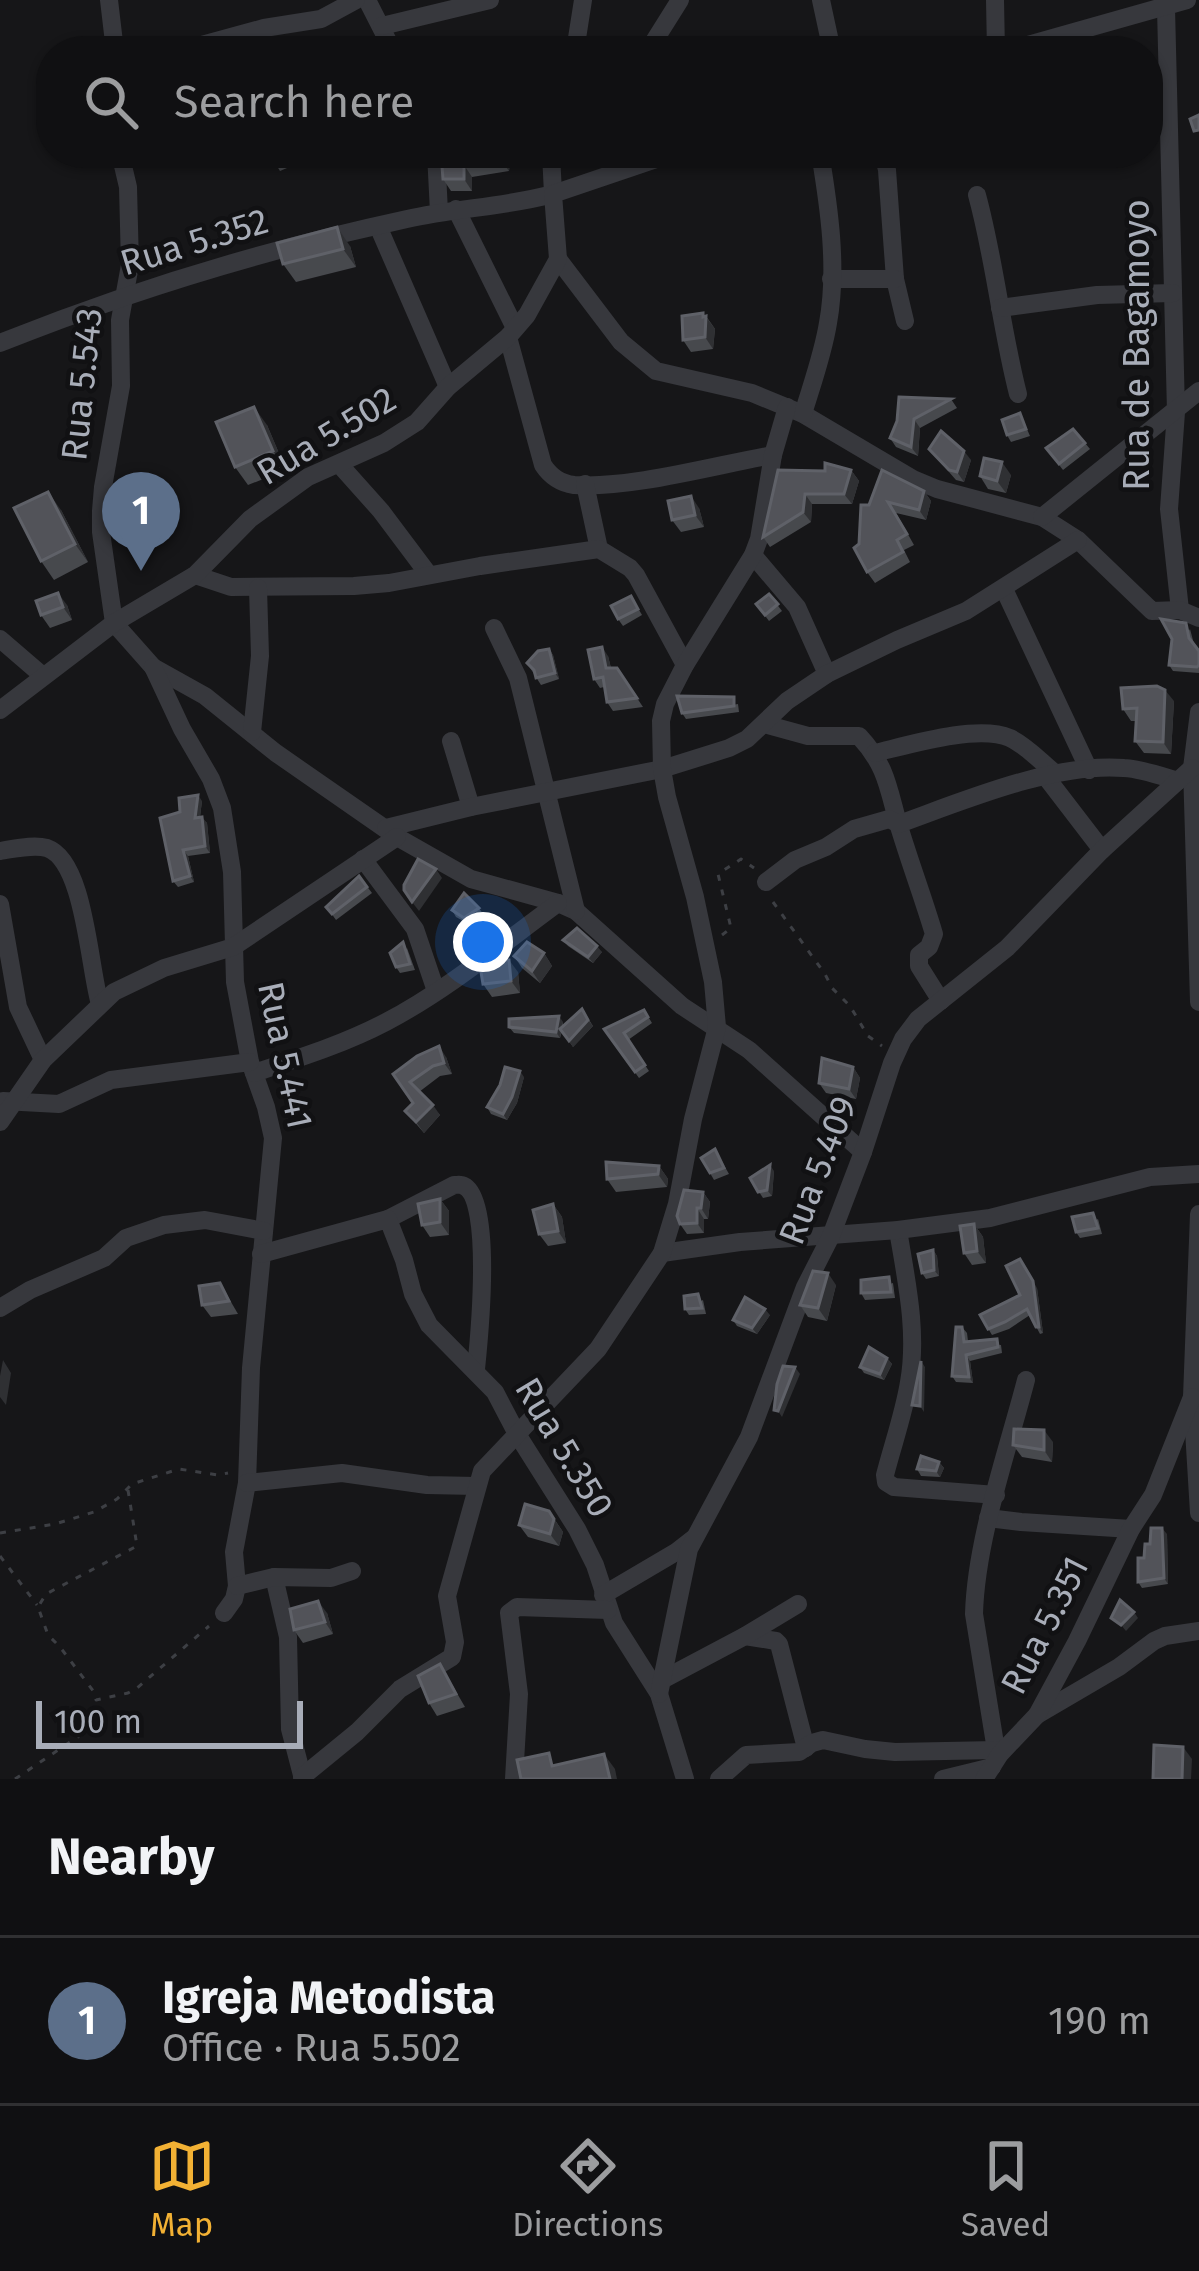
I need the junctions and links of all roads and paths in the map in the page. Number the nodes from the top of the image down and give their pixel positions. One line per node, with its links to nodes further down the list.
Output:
1 (109, 0): 14 (street)
2 (356, 0): 15 (street)
3 (368, 0): 13 (street)
4 (490, 0): 13 (street)
5 (583, 0): 17 (street)
6 (680, 0): 18 (street)
7 (820, 0): 19 (street)
8 (994, 0): 20 (street)
9 (1102, 0): 12 (street)
10 (1187, 0): 11 (street)
11 (1159, 6): 12 (street); 22 (street, Rua de Bagamoyo)
12 (1108, 23): 21 (street)
13 (382, 26): 16 (street)
14 (113, 36)
15 (235, 36)
16 (386, 36)
17 (579, 36)
18 (657, 36)
19 (828, 36)
20 (995, 36)
21 (1061, 36)
22 (1160, 36)
23 (1163, 88): 37 (street, Rua de Bagamoyo)
24 (123, 168): 38 (street, Rua 5.543)
25 (439, 168): 32 (street)
26 (552, 168): 30 (street)
27 (630, 168): 30 (street)
28 (822, 168): 35 (street)
29 (887, 168): 36 (street)
30 (553, 194): 32 (street, Rua 5.352); 34 (street)
31 (977, 195): 39 (street)
32 (448, 211): 33 (street, Rua 5.352); 41 (street)
33 (377, 226): 38 (street, Rua 5.352); 43 (street)
34 (558, 259): 41 (street, Rua 5.502); 46 (street)
35 (831, 279): 36 (street); 46 (street)
36 (895, 279): 40 (street)
37 (1173, 293): 39 (street); 47 (street, Rua de Bagamoyo)
38 (123, 296): 42 (street, Rua 5.352); 60 (street, Rua 5.543)
39 (1000, 308): 45 (street)
40 (905, 321)
41 (512, 333): 43 (street, Rua 5.502); 50 (street)
42 (0, 343)
43 (448, 387): 49 (street, Rua 5.502)
44 (1199, 391): 47 (street)
45 (1018, 394)
46 (795, 410): 48 (street); 51 (street)
47 (1176, 412): 51 (street); 59 (street, Rua de Bagamoyo)
48 (773, 455): 50 (street); 54 (street)
49 (339, 464): 55 (street, Rua 5.502); 56 (street)
50 (585, 484): 53 (street)
51 (1042, 517): 52 (street)
52 (1078, 540): 58 (street); 59 (street)
53 (599, 549): 56 (street); 63 (street)
54 (753, 555): 63 (street); 65 (street)
55 (195, 575): 57 (street); 60 (street, Rua 5.502)
56 (429, 575): 57 (street)
57 (259, 588): 70 (street)
58 (1004, 589): 65 (street); 75 (street)
59 (1190, 614)
60 (114, 623): 64 (street); 66 (street, Rua 5.502)
61 (494, 628): 77 (street)
62 (0, 639): 66 (street)
63 (685, 665): 74 (street)
64 (154, 667): 70 (street); 88 (street, Rua 5.441)
65 (827, 674): 69 (street)
66 (43, 676): 67 (street, Rua 5.502)
67 (0, 710)
68 (1199, 712): 73 (street)
69 (764, 724): 72 (street); 74 (street)
70 (252, 732): 80 (street)
71 (452, 741): 78 (street)
72 (874, 753): 76 (street); 79 (street)
73 (1191, 762): 75 (street); 81 (street, Rua 5.409); 91 (street)
74 (662, 769): 77 (street); 87 (street)
75 (1089, 770): 76 (street)
76 (1051, 776): 79 (street); 81 (street)
77 (546, 791): 78 (street); 86 (street)
78 (471, 807): 80 (street)
79 (898, 824): 84 (street); 90 (street)
80 (391, 832): 83 (street); 86 (street)
81 (1102, 850): 90 (street, Rua 5.409)
82 (0, 851): 92 (street)
83 (363, 859): 88 (street); 89 (street)
84 (766, 882): 87 (path); 94 (path)
85 (0, 904): 95 (street)
86 (567, 908): 89 (street); 93 (street)
87 (703, 939): 93 (street)
88 (233, 947): 92 (street); 96 (street, Rua 5.441)
89 (436, 991): 96 (street)
90 (941, 1001): 94 (street, Rua 5.409)
91 (1199, 1002)
92 (100, 1004): 95 (street)
93 (717, 1027): 99 (street); 106 (street)
94 (896, 1055): 99 (street, Rua 5.409)
95 (43, 1060): 97 (street)
96 (252, 1067): 97 (street); 104 (street, Rua 5.441)
97 (7, 1101): 98 (street)
98 (0, 1122)
99 (863, 1152): 105 (street, Rua 5.409)
100 (1199, 1174): 103 (street)
101 (1199, 1214): 111 (street)
102 (388, 1220): 107 (street); 109 (street, Rua 5.350); 109 (street)
103 (898, 1230): 105 (street); 117 (street)
104 (264, 1231): 107 (street, Rua 5.441); 108 (street)
105 (831, 1235): 106 (street); 123 (street, Rua 5.409)
106 (662, 1253): 112 (street)
107 (261, 1254): 114 (street, Rua 5.441)
108 (0, 1309)
109 (476, 1370): 112 (street, Rua 5.350)
110 (1026, 1380): 117 (street)
111 (1192, 1397): 113 (street); 118 (street)
112 (517, 1433): 115 (street); 128 (street, Rua 5.350)
113 (1197, 1452): 118 (street); 119 (street)
114 (247, 1476): 115 (street); 116 (path); 127 (street, Rua 5.441)
115 (476, 1486): 139 (street)
116 (128, 1490): 122 (path); 130 (path)
117 (996, 1495): 120 (street)
118 (1153, 1495): 121 (street, Rua 5.351)
119 (1199, 1513)
120 (988, 1517): 121 (street); 138 (street)
121 (1131, 1529): 136 (street, Rua 5.351)
122 (0, 1533)
123 (694, 1538): 128 (street); 134 (street, Rua 5.409)
124 (0, 1556): 130 (path)
125 (352, 1570): 126 (street)
126 (274, 1577): 127 (street); 139 (street)
127 (237, 1586): 131 (street, Rua 5.441)
128 (605, 1603): 134 (street, Rua 5.350); 141 (street)
129 (798, 1604): 133 (street)
130 (38, 1606): 135 (path)
131 (224, 1613): 135 (path)
132 (1199, 1631): 136 (street)
133 (745, 1636): 134 (street); 137 (street)
134 (660, 1687): 142 (street, Rua 5.350)
135 (96, 1700): 140 (path)
136 (1037, 1715): 138 (street, Rua 5.351)
137 (806, 1748): 138 (street); 143 (street)
138 (993, 1763): 144 (street)
139 (302, 1778)
140 (15, 1779)
141 (514, 1779)
142 (685, 1779)
143 (718, 1779)
144 (943, 1779)

